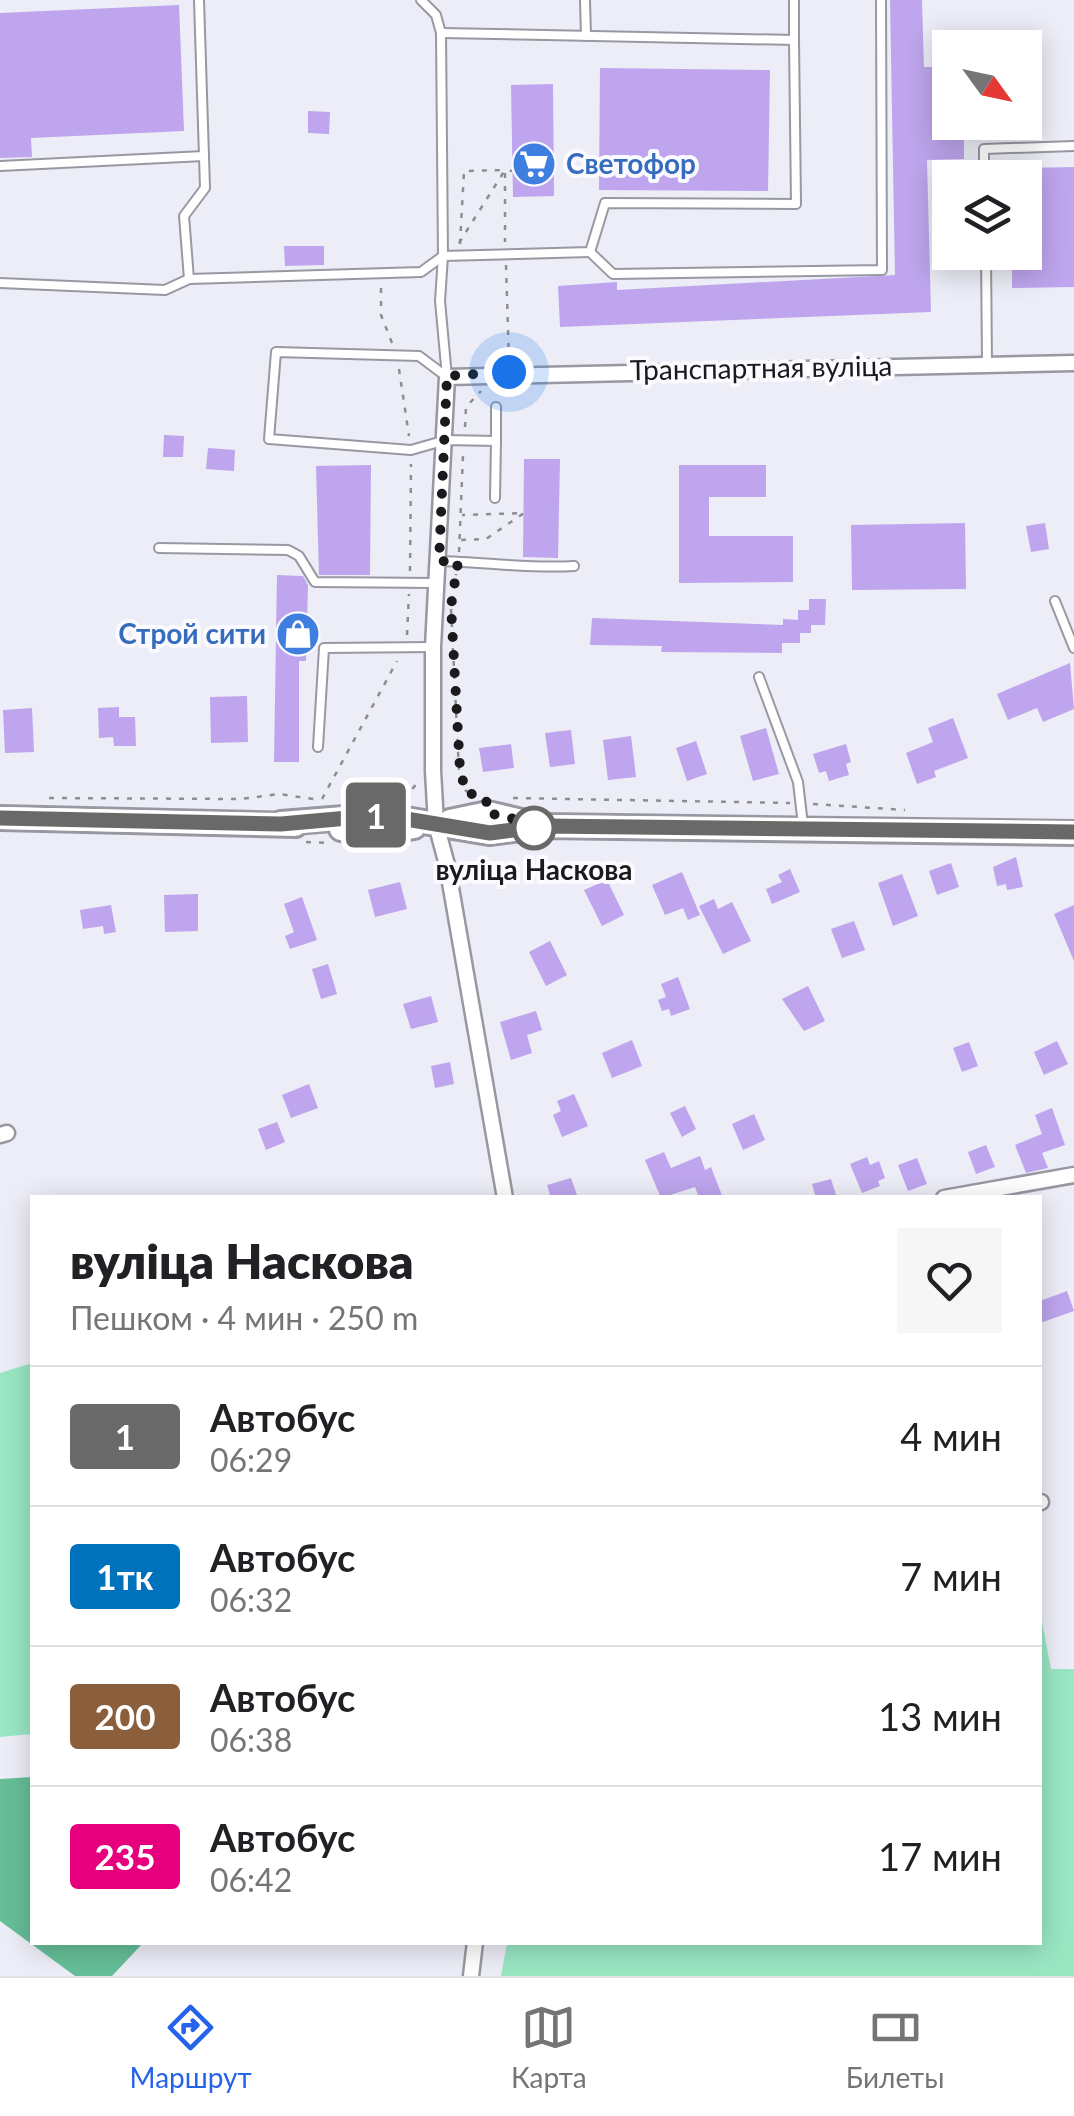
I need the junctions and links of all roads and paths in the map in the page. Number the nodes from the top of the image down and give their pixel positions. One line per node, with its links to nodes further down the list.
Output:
1 (199, 0): 10 (lane)
2 (421, 0): 6 (lane)
3 (585, 0): 7 (lane)
4 (794, 0): 8 (lane)
5 (881, 0): 18 (lane)
6 (440, 33): 7 (lane); 19 (lane)
7 (586, 36): 8 (lane)
8 (794, 40): 18 (lane)
9 (1074, 146): 11 (lane)
10 (204, 156): 12 (lane); 22 (lane)
11 (984, 160)
12 (0, 166)
13 (505, 170): 14 (path); 16 (path); 17 (path); 17 (path)
14 (512, 170)
15 (474, 243): 17 (path)
16 (490, 243)
17 (459, 244)
18 (590, 252): 19 (lane)
19 (443, 256): 21 (lane); 27 (lane)
20 (986, 270): 26 (lane)
21 (382, 274): 22 (lane); 24 (path)
22 (189, 279): 23 (lane)
23 (0, 283)
24 (397, 355): 27 (lane); 29 (lane)
25 (1074, 363): 26 (street, Транспартная вуліца)
26 (987, 364): 27 (street, Транспартная вуліца)
27 (447, 376): 29 (street)
28 (496, 407): 30 (lane)
29 (446, 440): 30 (lane); 36 (street)
30 (496, 441): 32 (lane)
31 (462, 470): 33 (path)
32 (494, 498)
33 (461, 516): 34 (path); 34 (path)
34 (460, 540): 37 (path)
35 (160, 548): 39 (lane)
36 (439, 561): 37 (lane); 39 (street)
37 (458, 562): 38 (lane); 48 (path)
38 (574, 566)
39 (436, 583): 41 (street)
40 (1056, 601): 42 (lane)
41 (434, 647): 44 (lane); 51 (street)
42 (1074, 648)
43 (759, 677): 47 (lane)
44 (318, 747)
45 (50, 798): 46 (path)
46 (336, 801)
47 (800, 803): 48 (path); 49 (path); 53 (lane)
48 (496, 806): 51 (main road); 52 (main road)
49 (908, 810)
50 (0, 818): 51 (main road)
51 (436, 824): 52 (main road); 56 (street)
52 (544, 826): 53 (main road)
53 (803, 829): 54 (main road)
54 (1074, 832)
55 (1074, 1175): 57 (street)
56 (504, 1195)
57 (961, 1195)
58 (475, 1945): 59 (street)
59 (471, 1976)

